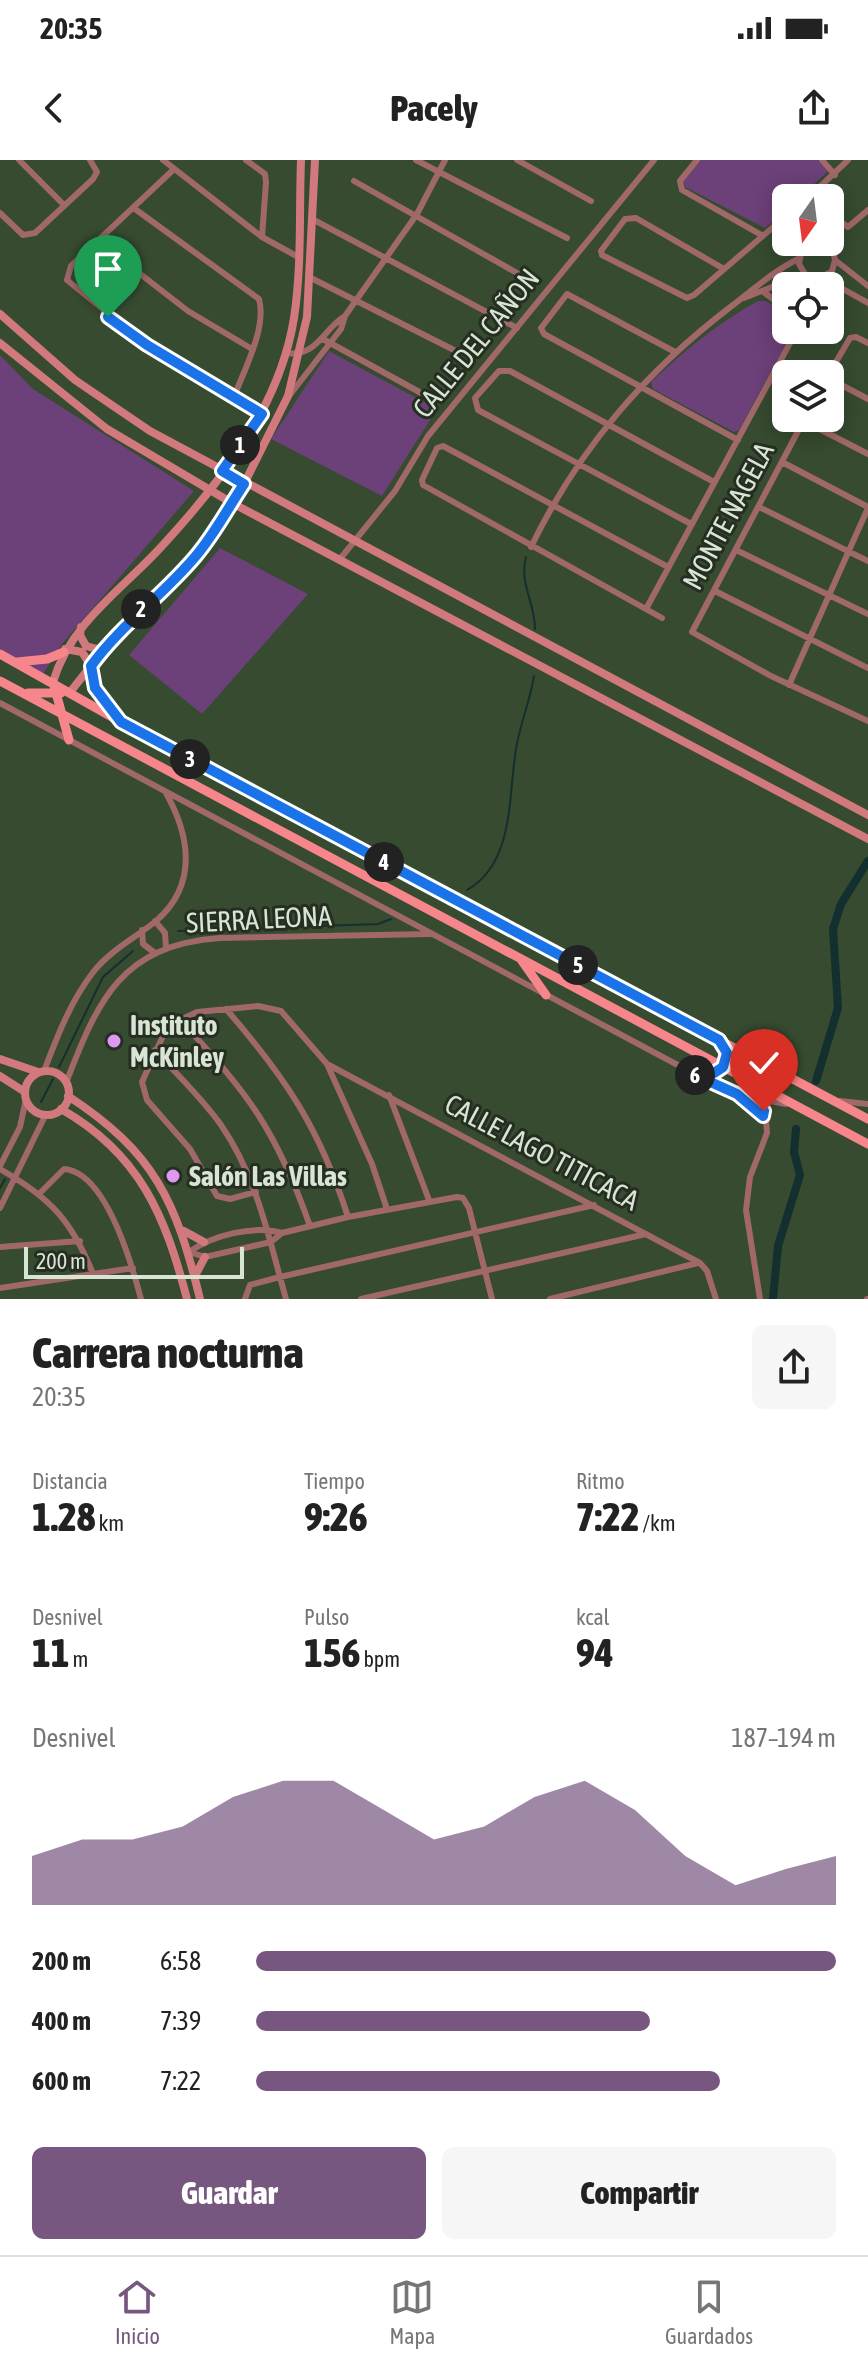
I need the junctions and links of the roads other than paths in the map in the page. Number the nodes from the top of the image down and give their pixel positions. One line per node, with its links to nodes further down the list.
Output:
1 (19, 160): 20 (street)
2 (90, 160): 20 (street)
3 (163, 160): 14 (street)
4 (246, 160): 29 (street)
5 (301, 160): 34 (street)
6 (315, 160): 25 (street)
7 (416, 160): 15 (street)
8 (445, 160): 15 (street)
9 (517, 160): 19 (street)
10 (654, 160): 53 (street, CALLE DEL CAÑON)
11 (697, 160): 28 (street)
12 (822, 160): 16 (street)
13 (848, 160): 16 (street)
14 (173, 170): 21 (street); 29 (street)
15 (440, 172): 24 (street); 30 (street)
16 (835, 175): 18 (street)
17 (354, 181): 24 (street)
18 (824, 184)
19 (591, 201)
20 (64, 205): 23 (street)
21 (135, 209): 31 (street); 58 (street)
22 (868, 210): 26 (street)
23 (0, 213)
24 (417, 214): 35 (street); 41 (street)
25 (314, 220): 35 (street); 37 (street)
26 (844, 224)
27 (772, 228): 28 (street)
28 (763, 236): 38 (street)
29 (262, 237): 34 (street)
30 (567, 238)
31 (99, 242): 58 (street); 67 (street)
32 (799, 256): 39 (street); 43 (street)
33 (833, 256): 36 (street)
34 (298, 257): 37 (street); 61 (street)
35 (388, 259): 48 (street); 53 (street)
36 (835, 260): 40 (street); 44 (street)
37 (312, 263): 42 (street)
38 (724, 269): 38 (street)
39 (804, 272)
40 (831, 272)
41 (517, 273)
42 (311, 278): 48 (street); 62 (street)
43 (756, 286): 47 (street); 49 (street)
44 (868, 286)
45 (772, 289): 47 (street)
46 (844, 290): 51 (street)
47 (764, 293): 49 (street); 50 (street)
48 (357, 299): 54 (street); 59 (street)
49 (741, 299): 60 (street)
50 (772, 299)
51 (868, 303)
52 (0, 314): 78 (street)
53 (517, 328): 87 (street, CALLE DEL CAÑON)
54 (326, 341): 62 (street); 66 (street); 68 (street)
55 (0, 343): 81 (street)
56 (868, 343): 63 (street)
57 (789, 344): 74 (street)
58 (252, 349): 67 (street)
59 (454, 350)
60 (675, 352): 65 (street); 65 (street)
61 (285, 353): 62 (street); 70 (street)
62 (300, 353): 66 (street)
63 (838, 360)
64 (844, 384): 69 (street)
65 (639, 386): 71 (street); 74 (street)
66 (288, 396): 80 (street)
67 (234, 397): 70 (street)
68 (432, 399)
69 (868, 399)
70 (262, 414): 78 (street)
71 (607, 423): 77 (street); 77 (street); 79 (street)
72 (798, 432): 76 (street, MONTE NAGELA)
73 (827, 432): 75 (street)
74 (738, 440): 79 (street)
75 (868, 454)
76 (782, 462): 84 (street, MONTE NAGELA); 85 (street)
77 (578, 463): 83 (street); 86 (street)
78 (222, 471): 80 (street); 81 (street)
79 (714, 482): 86 (street)
80 (244, 484): 82 (street); 87 (street)
81 (209, 490): 82 (street); 99 (street)
82 (232, 503): 91 (street); 101 (street)
83 (551, 506): 88 (street); 88 (street); 93 (street)
84 (759, 507): 89 (street, MONTE NAGELA); 90 (street)
85 (868, 508): 90 (street)
86 (691, 524): 93 (street)
87 (352, 541): 91 (street, CALLE DEL CAÑON); 119 (street)
88 (531, 547): 96 (street)
89 (736, 550): 94 (street, MONTE NAGELA); 95 (street)
90 (847, 552): 92 (street); 95 (street)
91 (340, 559): 120 (street)
92 (868, 561)
93 (668, 567): 96 (street)
94 (715, 591): 100 (street); 109 (street, MONTE NAGELA)
95 (828, 596): 97 (street); 100 (street)
96 (646, 609): 98 (street)
97 (868, 614)
98 (662, 618)
99 (81, 626): 101 (street); 102 (street)
100 (808, 640): 106 (street); 109 (street)
101 (105, 646): 105 (street)
102 (65, 650): 104 (main road); 105 (street); 108 (street)
103 (0, 654): 104 (main road)
104 (14, 661): 108 (main road)
105 (91, 666): 110 (street); 116 (main road)
106 (868, 668)
107 (0, 681): 111 (main road)
108 (53, 682): 110 (main road); 112 (main road)
109 (789, 685): 115 (street)
110 (71, 691): 112 (main road); 116 (main road)
111 (21, 692): 112 (main road); 114 (main road)
112 (56, 693): 114 (main road)
113 (0, 703): 117 (street)
114 (63, 714): 117 (main road); 126 (main road)
115 (868, 721)
116 (121, 722): 130 (main road)
117 (69, 740): 118 (street)
118 (166, 793): 121 (street, SIERRA LEONA); 123 (street)
119 (868, 815)
120 (868, 839)
121 (155, 921): 122 (street, SIERRA LEONA); 124 (street)
122 (142, 930): 125 (street); 135 (street, SIERRA LEONA)
123 (433, 934): 124 (street, SIERRA LEONA); 127 (street)
124 (166, 948): 125 (street, SIERRA LEONA)
125 (155, 953): 138 (street, SIERRA LEONA)
126 (520, 958): 127 (main road); 134 (main road)
127 (546, 995): 136 (street)
128 (226, 1008): 129 (street); 133 (street); 162 (street)
129 (180, 1020): 131 (street); 163 (street)
130 (719, 1040): 134 (main road); 143 (main road)
131 (155, 1050): 156 (street); 156 (street)
132 (0, 1059): 135 (street)
133 (327, 1064): 140 (street, CALLE LAGO TITICACA); 161 (street)
134 (723, 1067): 136 (main road); 146 (main road)
135 (41, 1072): 138 (street); 141 (street)
136 (695, 1075): 139 (street)
137 (0, 1076): 141 (street)
138 (66, 1083): 142 (street)
139 (737, 1094): 144 (street); 149 (street)
140 (389, 1095): 158 (street); 159 (street, CALLE LAGO TITICACA)
141 (25, 1096): 148 (street); 151 (street)
142 (68, 1096): 147 (street); 164 (street)
143 (831, 1099): 145 (street); 150 (main road)
144 (770, 1101): 146 (street); 149 (street)
145 (868, 1104)
146 (797, 1105): 153 (main road)
147 (61, 1109): 148 (street); 171 (street)
148 (46, 1114): 152 (street)
149 (763, 1116): 195 (street)
150 (868, 1119)
151 (20, 1127): 152 (street); 154 (street)
152 (34, 1134): 155 (street)
153 (868, 1144)
154 (0, 1168): 155 (street)
155 (16, 1178): 157 (street); 160 (street)
156 (256, 1192): 165 (street)
157 (40, 1193): 170 (street); 179 (street)
158 (429, 1200): 161 (street); 166 (street)
159 (594, 1205): 166 (street); 168 (street, CALLE LAGO TITICACA)
160 (0, 1208)
161 (387, 1209): 162 (street)
162 (348, 1217): 163 (street)
163 (310, 1226): 167 (street)
164 (180, 1227): 172 (street); 175 (street)
165 (268, 1229): 167 (street); 169 (street); 173 (street)
166 (476, 1232): 180 (street); 183 (street)
167 (282, 1233): 173 (street)
168 (647, 1234): 178 (street, CALLE LAGO TITICACA); 180 (street)
169 (217, 1239): 172 (street); 176 (street)
170 (80, 1241): 174 (street); 182 (street)
171 (172, 1242): 175 (street); 181 (street)
172 (204, 1242): 175 (street)
173 (271, 1242): 176 (street); 183 (street)
174 (0, 1247)
175 (189, 1252): 177 (street); 181 (street); 184 (street)
176 (220, 1254): 177 (street)
177 (205, 1257): 184 (street)
178 (700, 1263): 193 (street); 194 (street)
179 (133, 1268): 182 (street); 186 (street)
180 (485, 1272): 191 (street); 192 (street)
181 (181, 1275): 187 (street)
182 (94, 1276): 185 (street)
183 (280, 1277): 189 (street); 190 (street)
184 (195, 1279): 188 (street)
185 (0, 1288)
186 (141, 1299)
187 (187, 1299)
188 (200, 1299)
189 (245, 1299)
190 (286, 1299)
191 (361, 1299)
192 (492, 1299)
193 (550, 1299)
194 (716, 1299)
195 (760, 1299)

